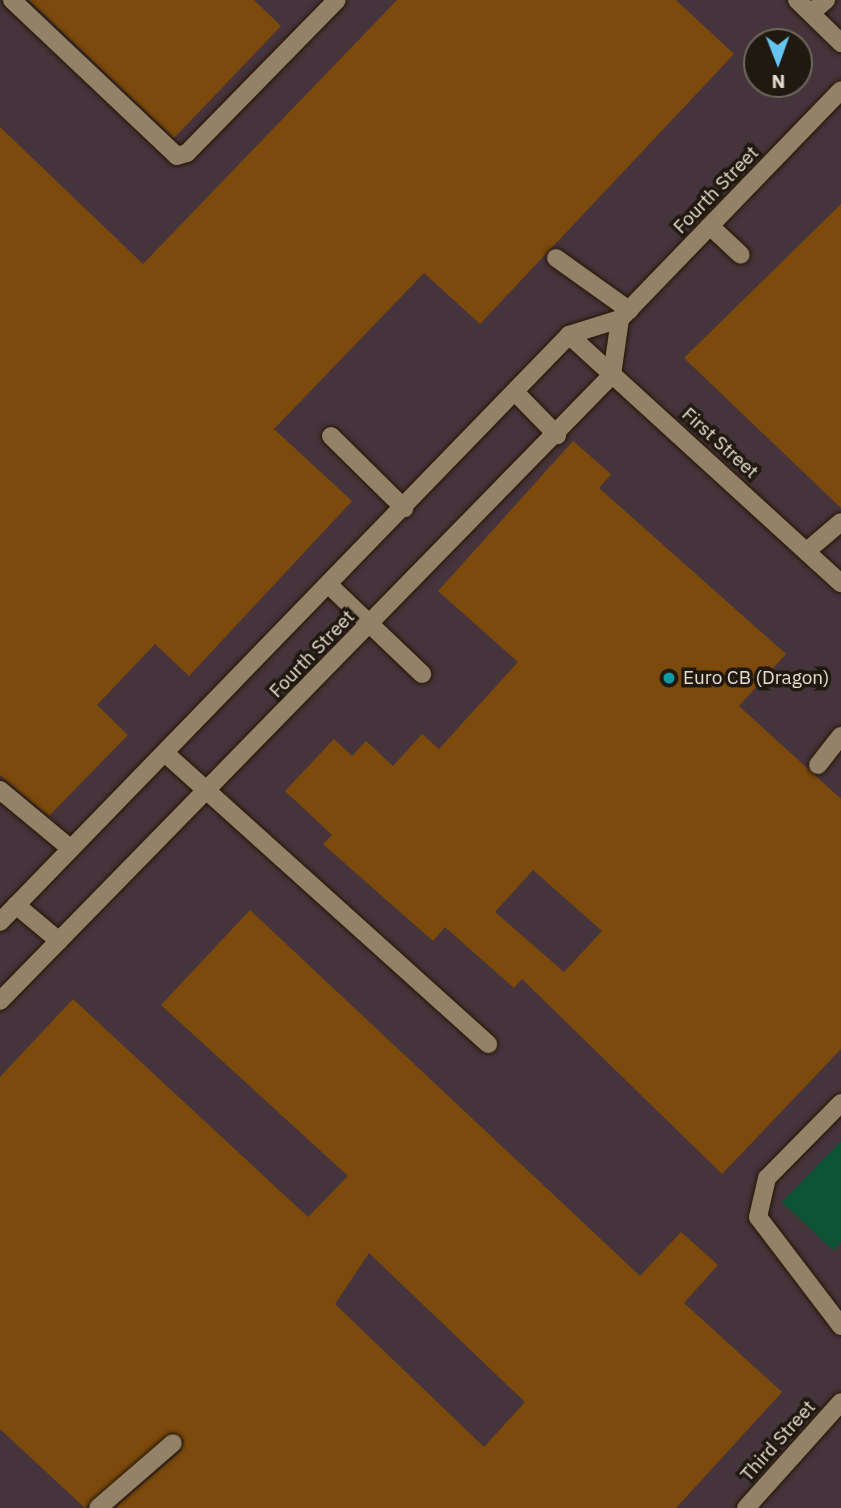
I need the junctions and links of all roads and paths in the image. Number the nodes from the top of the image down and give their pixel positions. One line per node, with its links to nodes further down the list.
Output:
1 (12, 0): 2 (street)
2 (337, 0)
3 (797, 0): 5 (street)
4 (826, 0): 5 (street)
5 (811, 13): 6 (street)
6 (841, 43)
7 (841, 90): 8 (street, Fourth Street)
8 (710, 226): 9 (street); 11 (street, Fourth Street)
9 (741, 255)
10 (556, 258): 11 (street)
11 (625, 314): 12 (street, Fourth Street); 13 (street)
12 (569, 335): 13 (street, First Street); 14 (street, Fourth Street)
13 (612, 375): 15 (street, Fourth Street); 19 (street, First Street)
14 (516, 393): 15 (street); 17 (street, Fourth Street)
15 (557, 435): 22 (street, Fourth Street)
16 (331, 436): 17 (street)
17 (404, 508): 21 (street, Fourth Street)
18 (841, 522): 19 (street)
19 (808, 550): 20 (street, First Street)
20 (841, 583)
21 (329, 585): 22 (street); 25 (street, Fourth Street)
22 (370, 624): 23 (street); 28 (street, Fourth Street)
23 (422, 674)
24 (841, 736): 26 (street)
25 (165, 752): 28 (street); 29 (street, Fourth Street)
26 (818, 765)
27 (0, 790): 29 (street)
28 (207, 792): 32 (street, Fourth Street); 34 (street)
29 (71, 849): 30 (street, Fourth Street)
30 (16, 905): 31 (street, Fourth Street); 32 (street)
31 (0, 922)
32 (59, 942): 33 (street, Fourth Street)
33 (0, 1001)
34 (488, 1044)
35 (841, 1103): 36 (street)
36 (841, 1326)
37 (841, 1402): 40 (street, Third Street)
38 (173, 1443): 39 (street)
39 (99, 1508)
40 (746, 1508)

